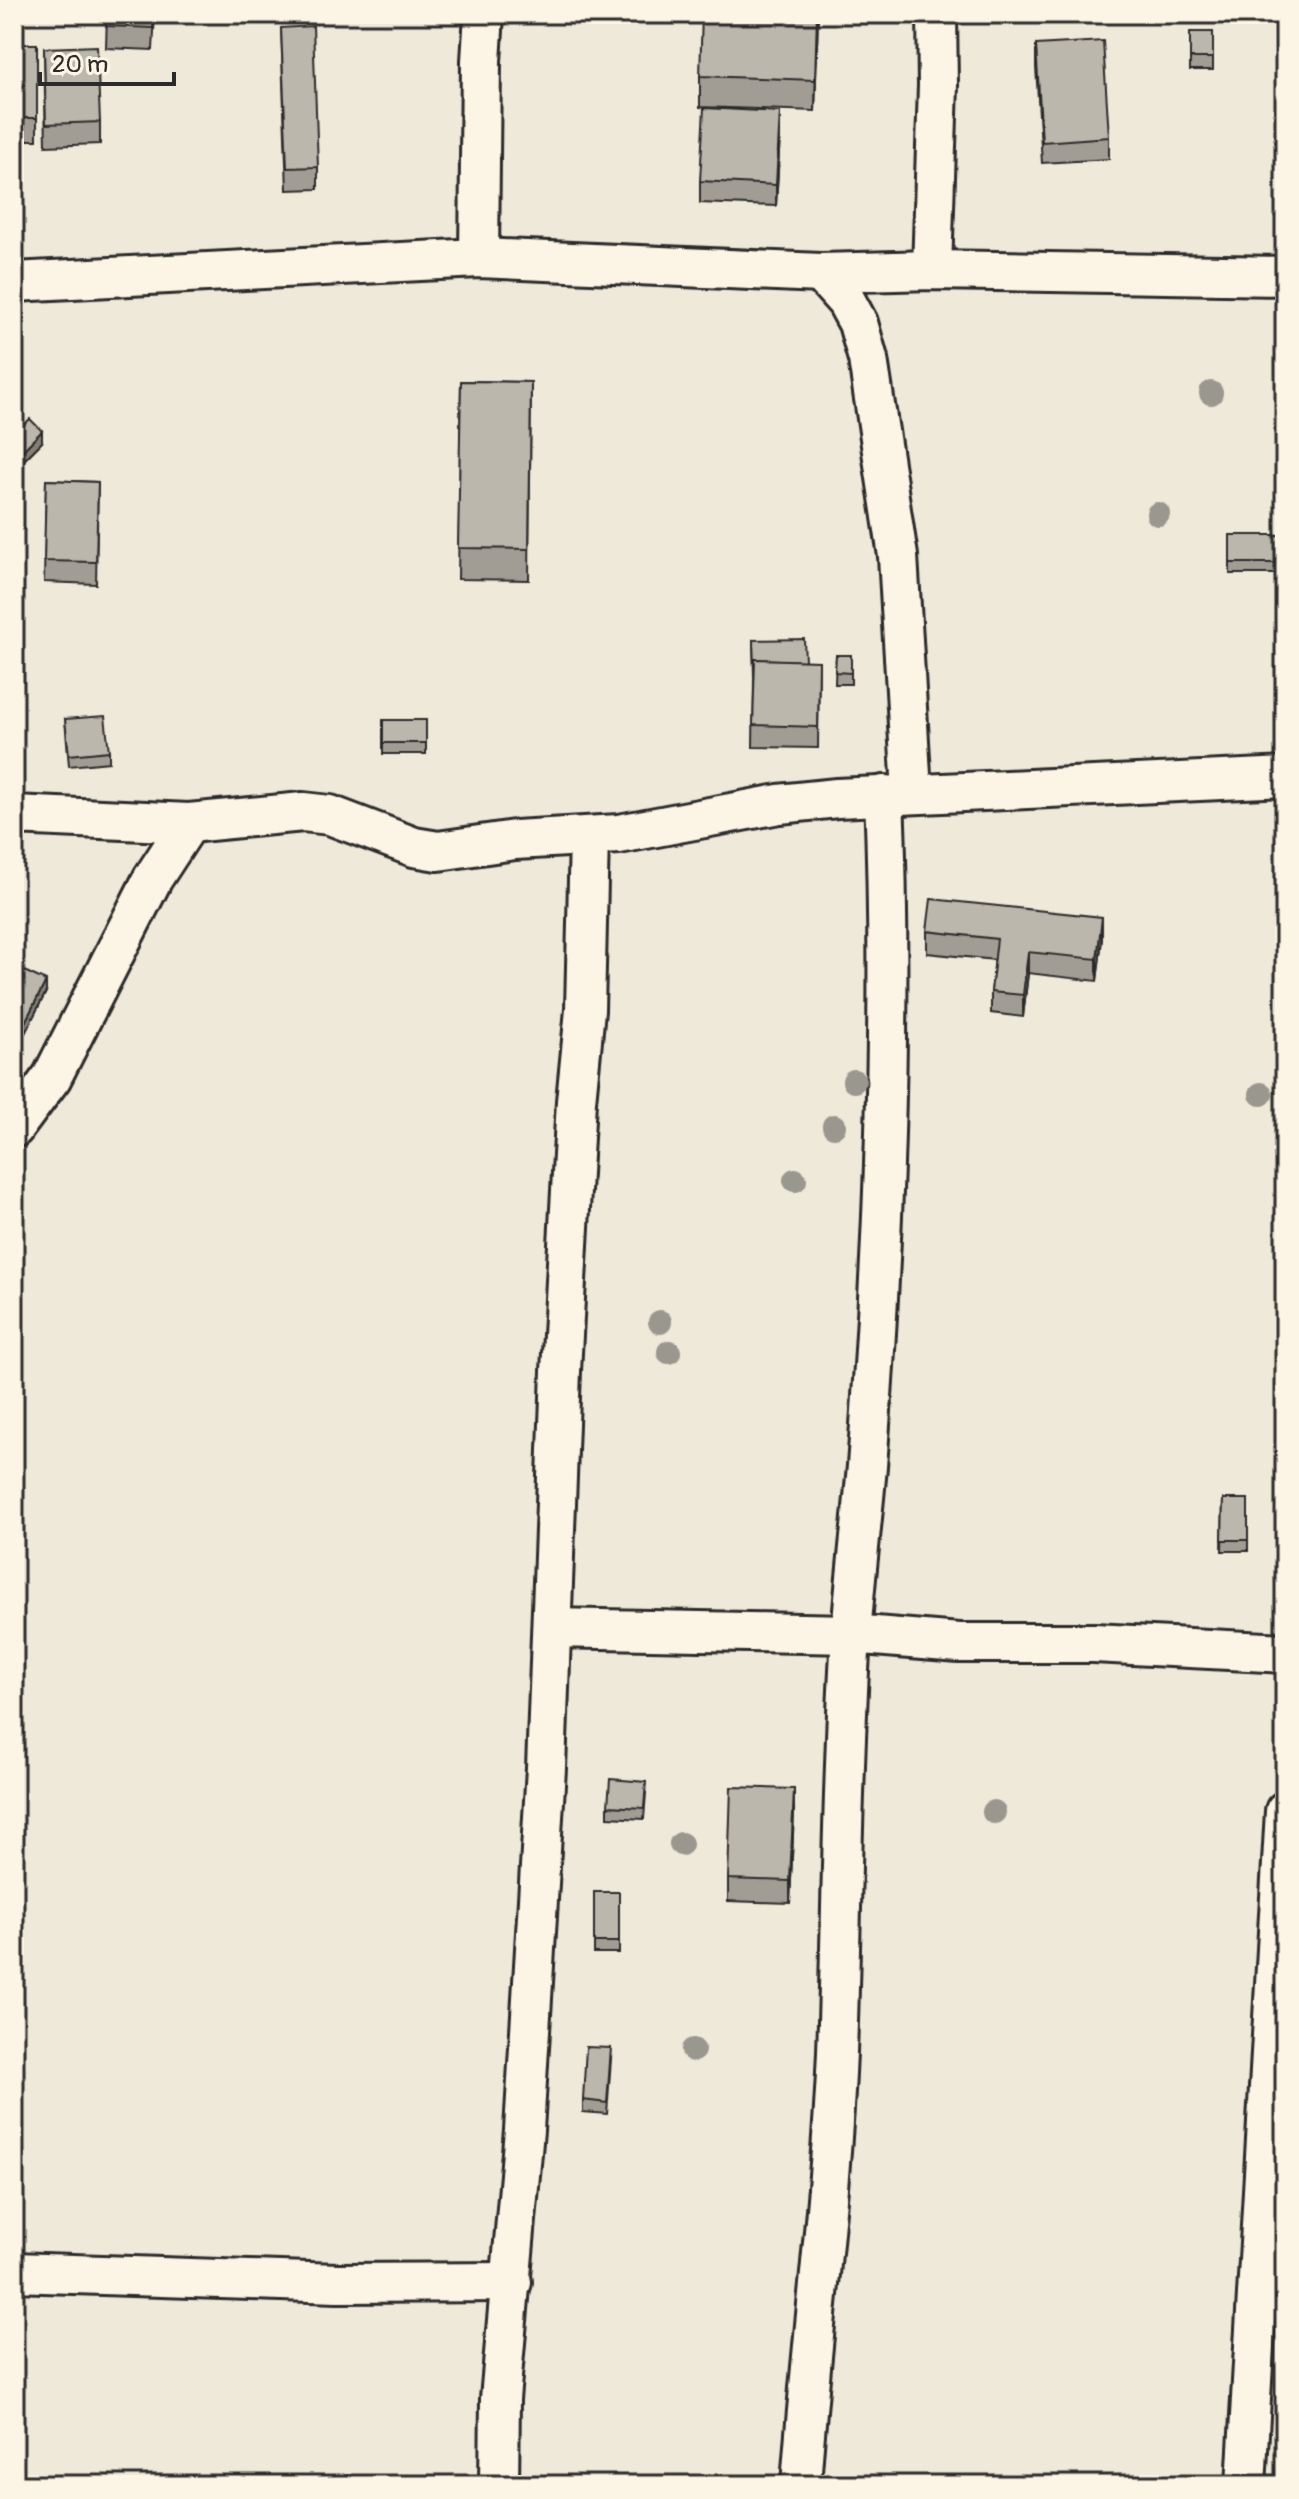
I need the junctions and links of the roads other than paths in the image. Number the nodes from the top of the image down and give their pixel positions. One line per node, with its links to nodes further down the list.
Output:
1 (484, 14): 3 (street)
2 (937, 14): 4 (street)
3 (479, 258): 5 (street); 7 (street)
4 (932, 270): 5 (street); 6 (street)
5 (821, 273): 9 (street)
6 (1285, 276)
7 (14, 282)
8 (1285, 777): 9 (street)
9 (898, 794): 12 (street); 15 (street)
10 (14, 815): 11 (street)
11 (189, 823): 12 (street); 13 (street)
12 (589, 836): 14 (street)
13 (14, 1128)
14 (552, 1628): 15 (street); 19 (street)
15 (851, 1634): 16 (street); 21 (street)
16 (1285, 1653)
17 (1285, 1811): 22 (street)
18 (14, 2272): 19 (street)
19 (512, 2282): 20 (street)
20 (499, 2485)
21 (801, 2485)
22 (1246, 2485)

